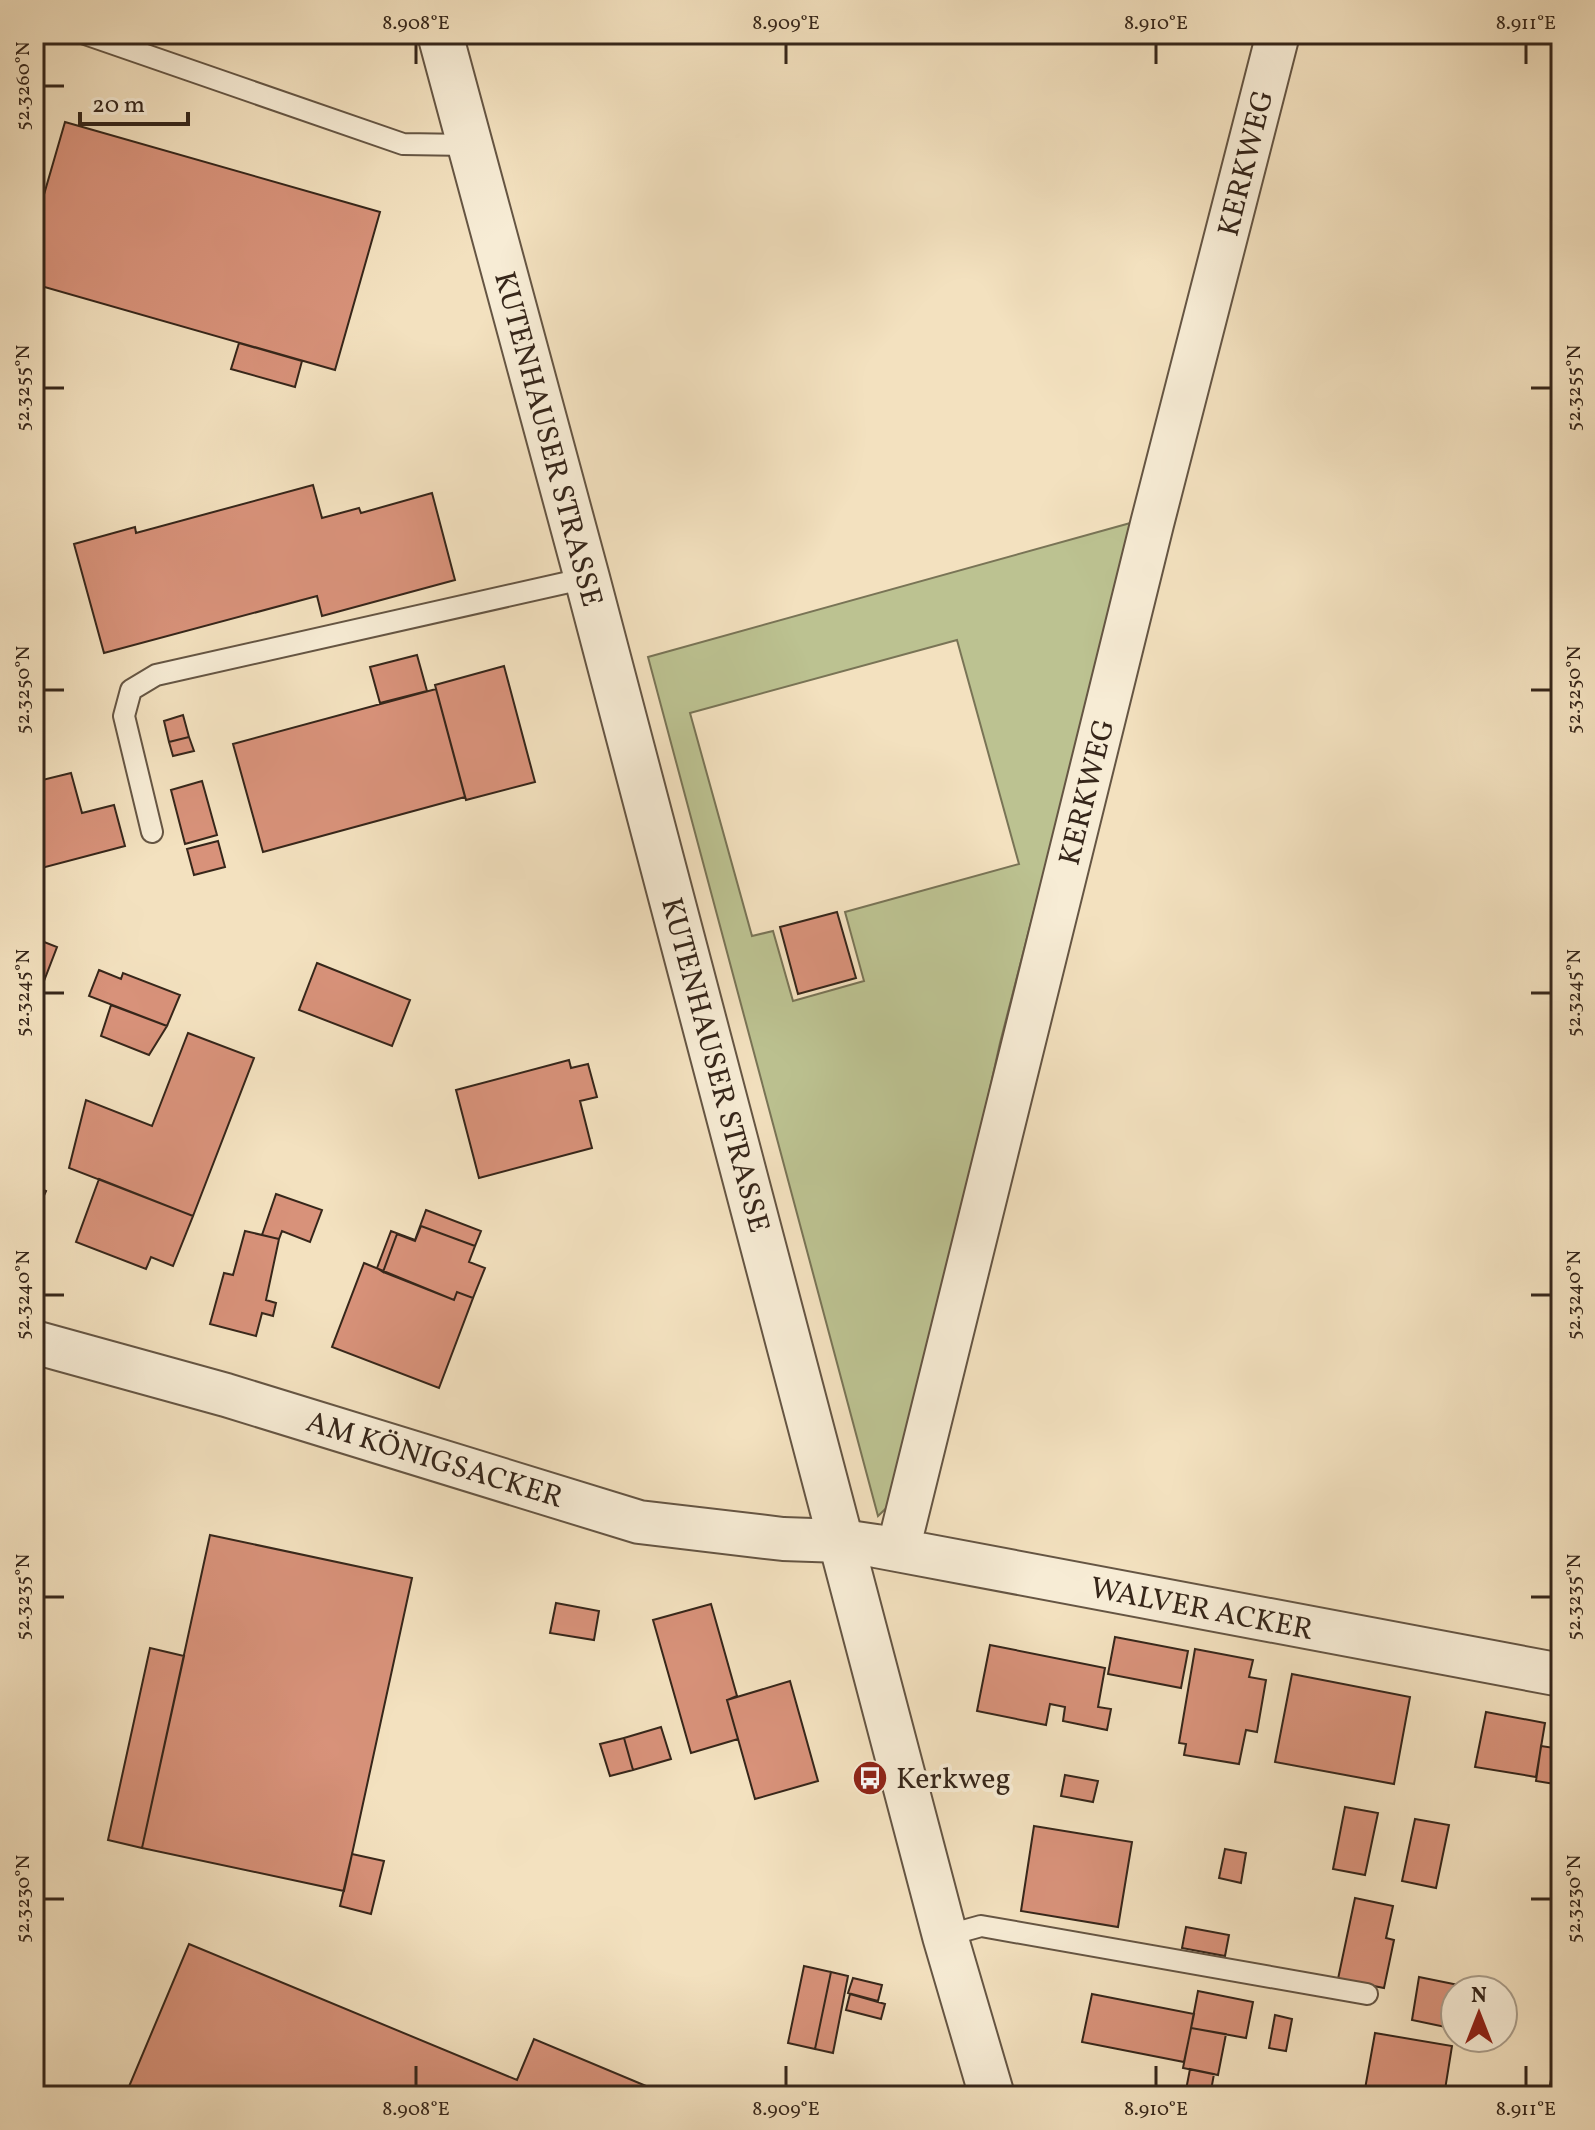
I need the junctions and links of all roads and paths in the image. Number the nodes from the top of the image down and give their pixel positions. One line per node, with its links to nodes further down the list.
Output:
1 (85, 34): 4 (lane)
2 (440, 34): 4 (street, KUTENHAUSER STRASSE)
3 (1278, 34): 9 (street, KERKWEG)
4 (469, 145): 5 (street, KUTENHAUSER STRASSE)
5 (587, 578): 6 (lane); 8 (street, KUTENHAUSER STRASSE)
6 (152, 832)
7 (34, 1342): 8 (street, AM KÖNIGSACKER)
8 (842, 1541): 9 (street, WALVER ACKER); 11 (street, KUTENHAUSER STRASSE)
9 (898, 1550): 10 (street, WALVER ACKER)
10 (1561, 1675)
11 (945, 1936): 12 (lane); 13 (street, KUTENHAUSER STRASSE)
12 (1367, 1994)
13 (992, 2096)

